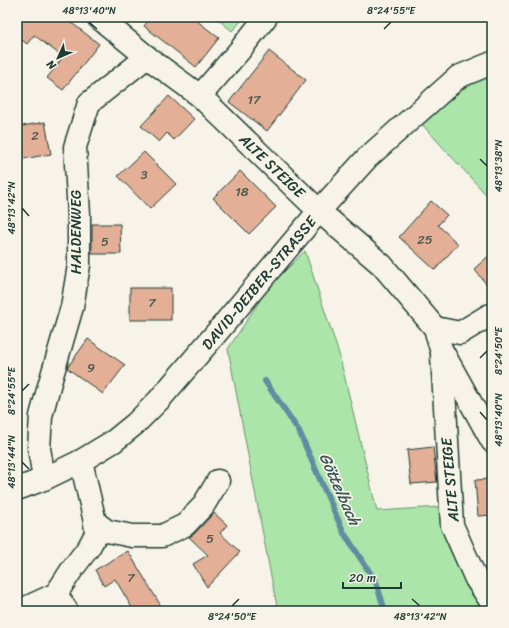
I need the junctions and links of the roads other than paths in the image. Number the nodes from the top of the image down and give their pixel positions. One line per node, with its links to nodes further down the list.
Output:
1 (98, 17): 3 (street, ALTE STEIGE)
2 (266, 17): 5 (street)
3 (147, 57): 5 (street, ALTE STEIGE); 12 (street, HALDENWEG)
4 (492, 63): 6 (street, DAVID-DEIBER-STRASSE)
5 (200, 96): 6 (street, ALTE STEIGE)
6 (319, 211): 8 (street, ALTE STEIGE); 11 (street, DAVID-DEIBER-STRASSE)
7 (492, 315): 8 (street)
8 (435, 328): 9 (street, ALTE STEIGE)
9 (441, 349): 10 (street, ALTE STEIGE); 17 (street, ALTE STEIGE)
10 (492, 441)
11 (81, 461): 12 (street, DAVID-DEIBER-STRASSE); 15 (street)
12 (44, 479): 14 (street, DAVID-DEIBER-STRASSE)
13 (218, 481): 15 (street)
14 (17, 489)
15 (95, 522): 16 (street)
16 (62, 602): 18 (street)
17 (492, 603)
18 (19, 611)

